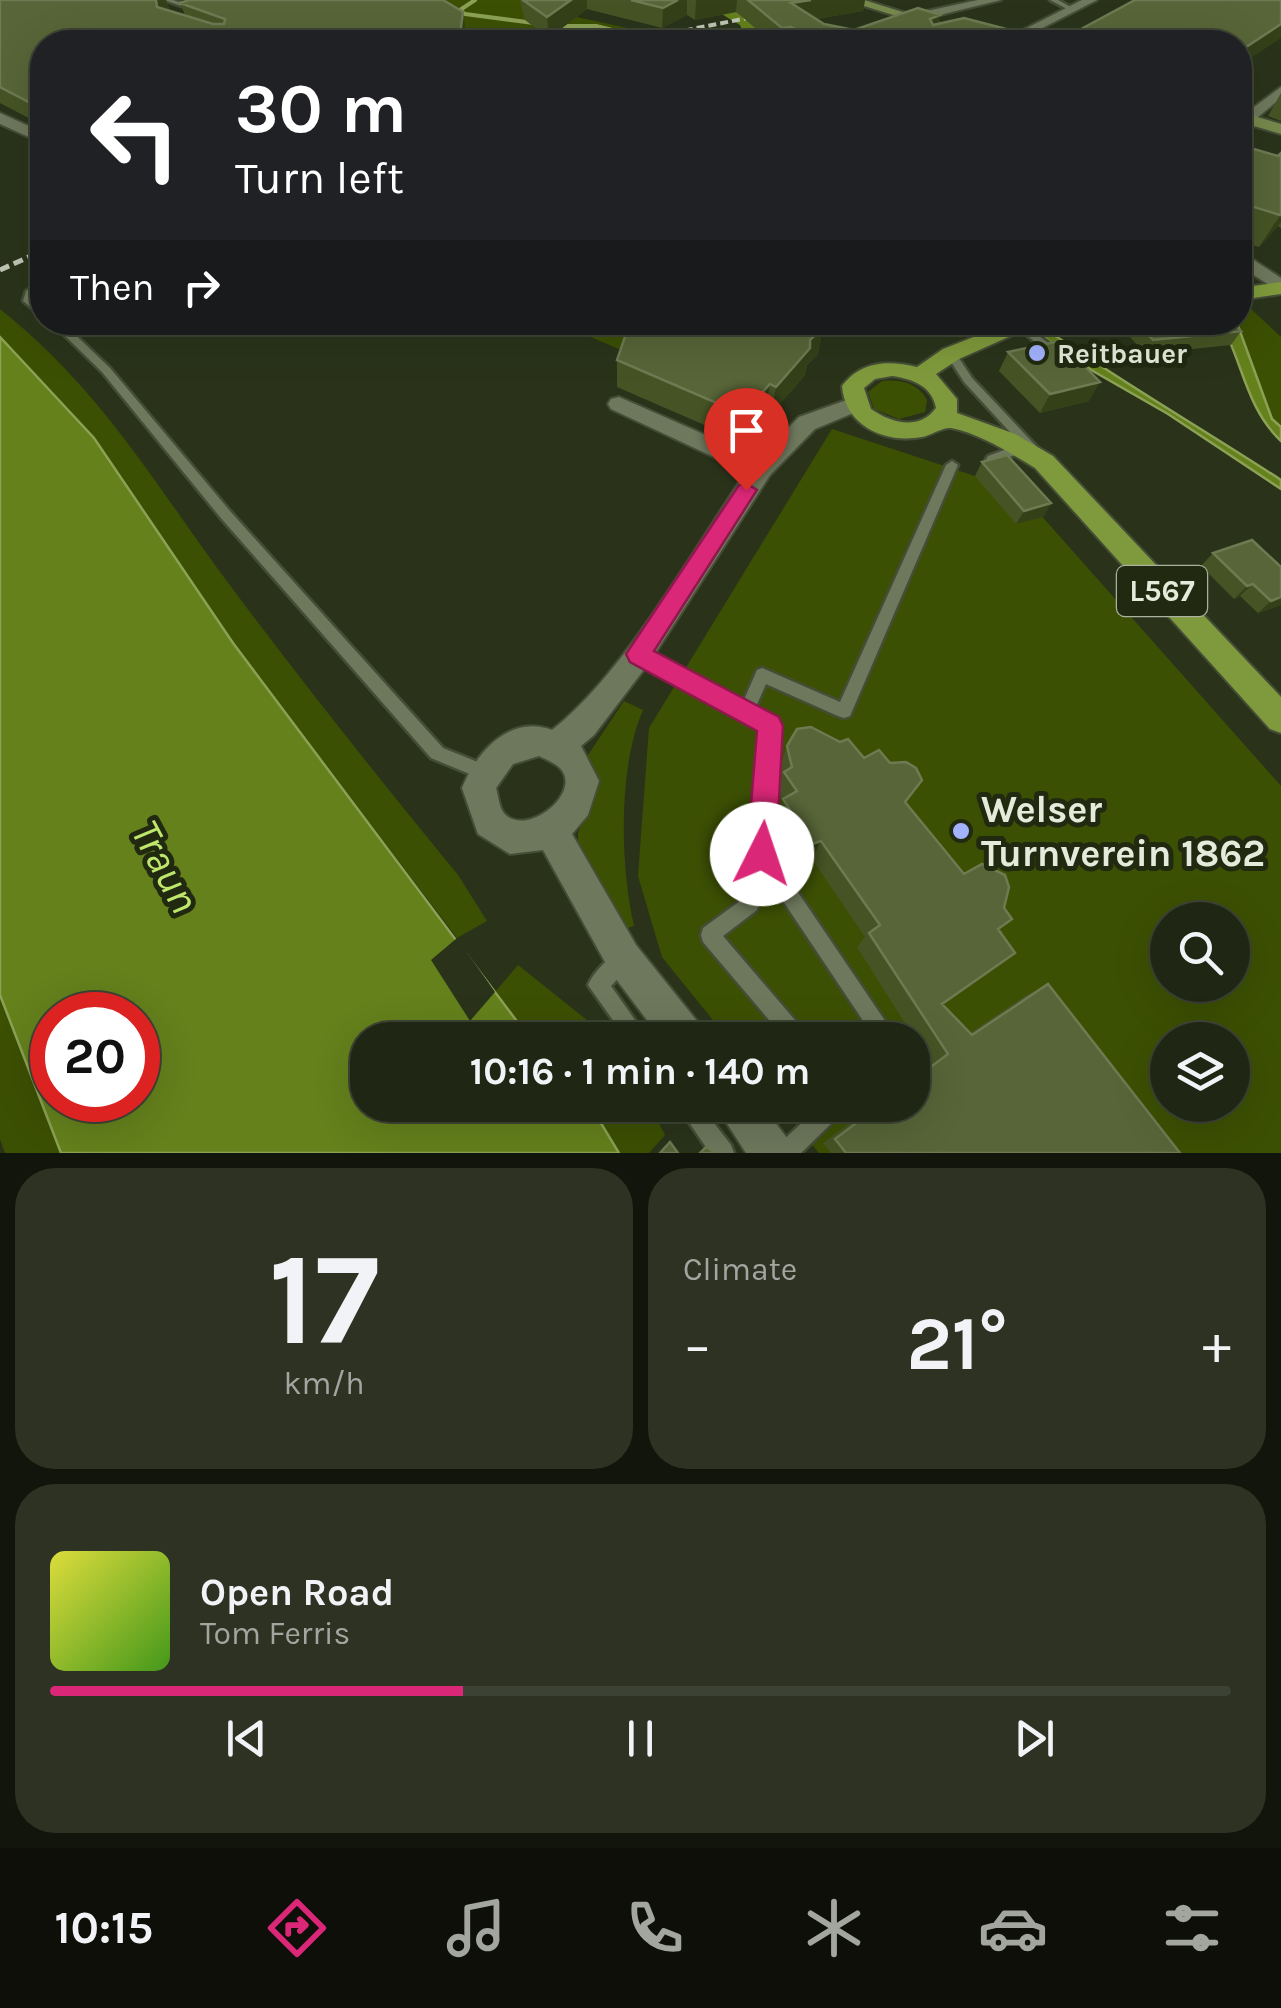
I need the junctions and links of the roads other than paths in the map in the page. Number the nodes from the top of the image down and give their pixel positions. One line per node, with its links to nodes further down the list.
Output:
1 (167, 0): 7 (lane)
2 (851, 0): 8 (main road)
3 (996, 0): 8 (street)
4 (1054, 0): 6 (lane)
5 (1091, 0): 6 (street)
6 (1073, 10): 11 (street)
7 (187, 18)
8 (912, 18): 9 (street); 10 (main road)
9 (879, 30)
10 (953, 30)
11 (1031, 30)
12 (1279, 93): 13 (street)
13 (1252, 112)
14 (0, 118): 17 (street)
15 (1252, 121): 16 (main road)
16 (1281, 129)
17 (30, 132)
18 (1252, 266): 19 (street)
19 (1281, 287): 20 (main road)
20 (1252, 292)
21 (70, 335): 38 (lane)
22 (999, 335): 24 (main road)
23 (1038, 335): 25 (lane)
24 (950, 354): 26 (main road); 30 (lane)
25 (1061, 358)
26 (920, 374): 28 (main road); 29 (main road)
27 (619, 404): 33 (street)
28 (855, 404): 29 (main road); 33 (street)
29 (944, 418): 30 (main road, L567)
30 (1033, 455): 31 (lane); 36 (main road, L567)
31 (992, 458)
32 (952, 465): 35 (lane)
33 (761, 469): 34 (street)
34 (638, 654): 35 (lane); 37 (street)
35 (746, 712): 40 (lane)
36 (1281, 720)
37 (557, 746): 38 (street); 39 (street)
38 (484, 772): 39 (street)
39 (552, 832): 41 (street)
40 (762, 854): 44 (lane); 45 (lane)
41 (623, 958): 42 (lane); 43 (street)
42 (626, 1022)
43 (673, 1022)
44 (783, 1022)
45 (876, 1022)
46 (700, 1122): 49 (lane)
47 (749, 1122): 50 (street)
48 (818, 1122): 51 (lane)
49 (723, 1153)
50 (772, 1153)
51 (786, 1153)

